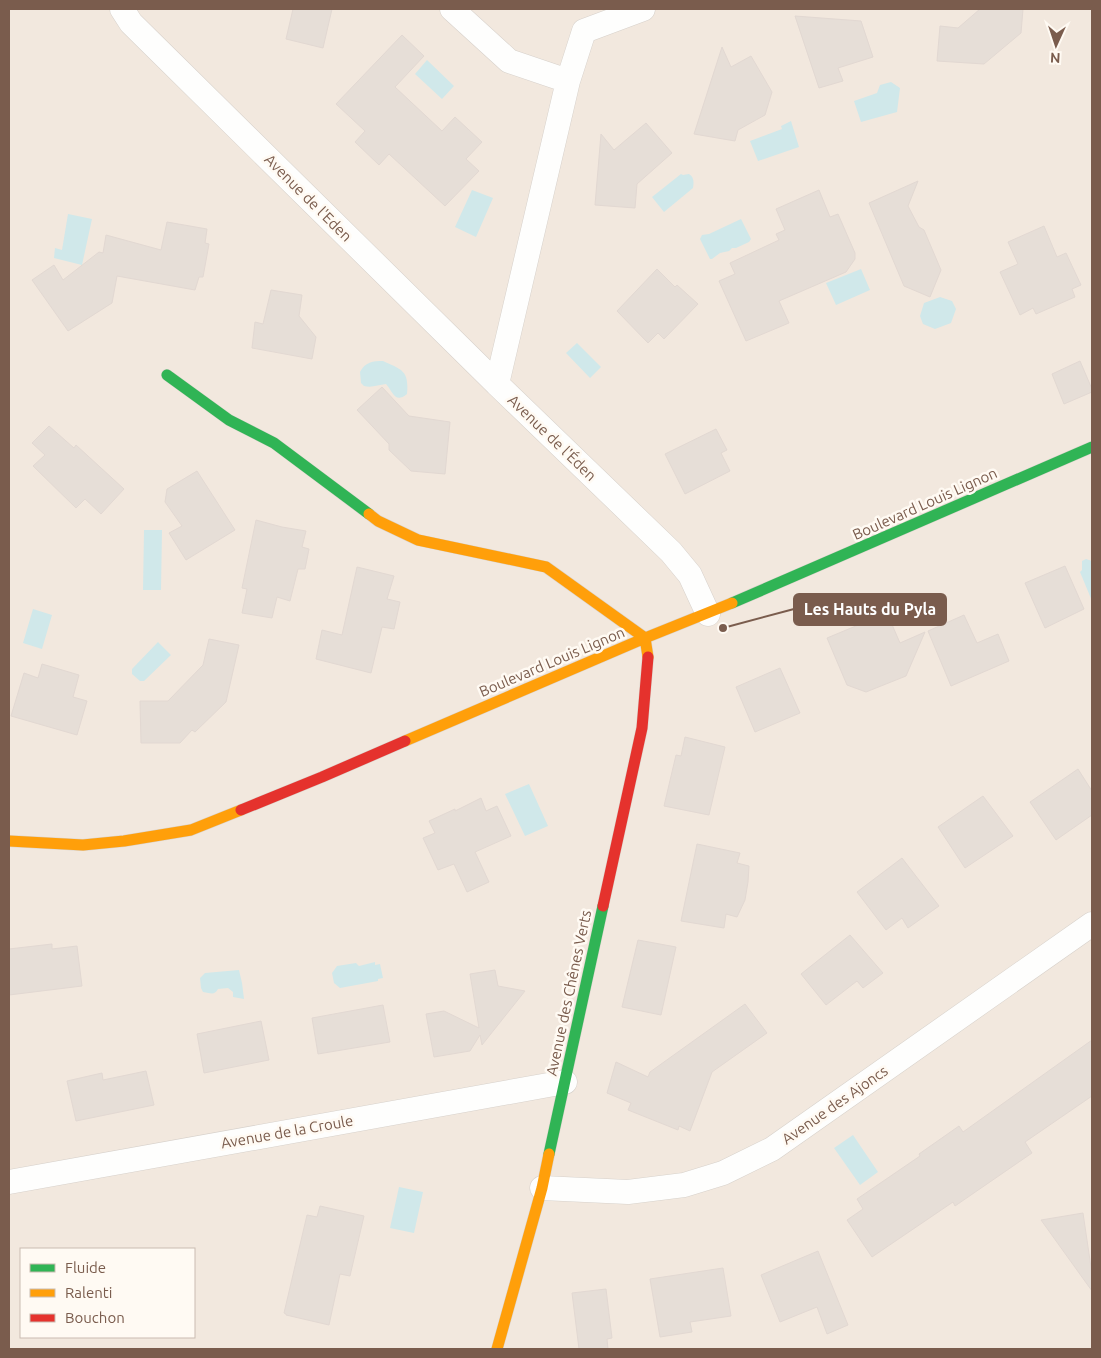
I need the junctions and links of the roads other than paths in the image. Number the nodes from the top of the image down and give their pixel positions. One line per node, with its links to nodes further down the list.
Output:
1 (122, 9): 6 (street, Avenue de l'Eden)
2 (452, 9): 4 (street)
3 (643, 9): 4 (street, Avenue de l'Éden)
4 (568, 81): 6 (street, Avenue de l'Éden)
5 (167, 375): 9 (street)
6 (497, 384): 8 (street, Avenue de l'Éden)
7 (1092, 447): 8 (street, Boulevard Louis Lignon)
8 (708, 614): 9 (street, Boulevard Louis Lignon)
9 (645, 638): 10 (street, Boulevard Louis Lignon); 12 (street, Avenue des Chênes Verts)
10 (9, 841)
11 (1092, 924): 14 (street, Avenue des Ajoncs)
12 (565, 1082): 13 (street, Avenue de la Croule); 14 (street, Avenue des Chênes Verts)
13 (9, 1182)
14 (542, 1188): 15 (street, Avenue des Chênes Verts)
15 (497, 1349)

